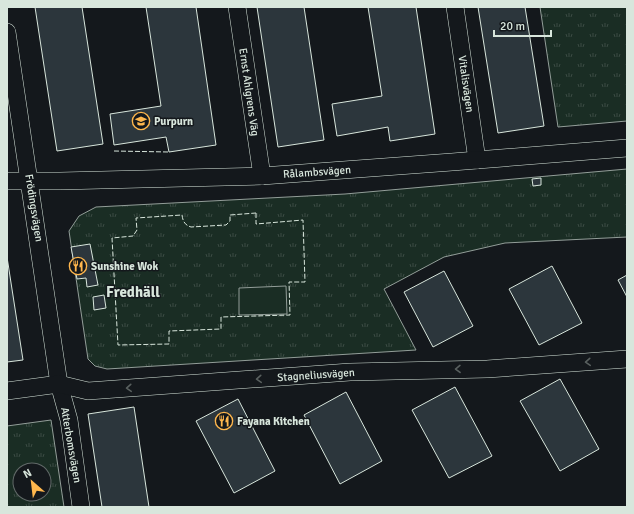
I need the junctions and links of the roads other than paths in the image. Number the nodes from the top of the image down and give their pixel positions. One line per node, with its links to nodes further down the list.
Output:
1 (237, 7): 6 (street, Ernst Ahlgrens Väg)
2 (455, 7): 5 (street, Vitalisvägen)
3 (7, 32): 8 (street, Frödingsvägen)
4 (627, 148): 5 (street, Rålambsvägen)
5 (477, 160): 6 (street, Rålambsvägen)
6 (262, 176): 8 (street, Rålambsvägen)
7 (7, 181): 8 (street, Rålambsvägen)
8 (30, 181): 10 (street, Frödingsvägen)
9 (627, 360): 10 (street, Stagneliusvägen, one-way to 10)
10 (59, 384): 11 (street, Stagneliusvägen); 12 (street, Atterbomsvägen)
11 (7, 391)
12 (81, 507)

